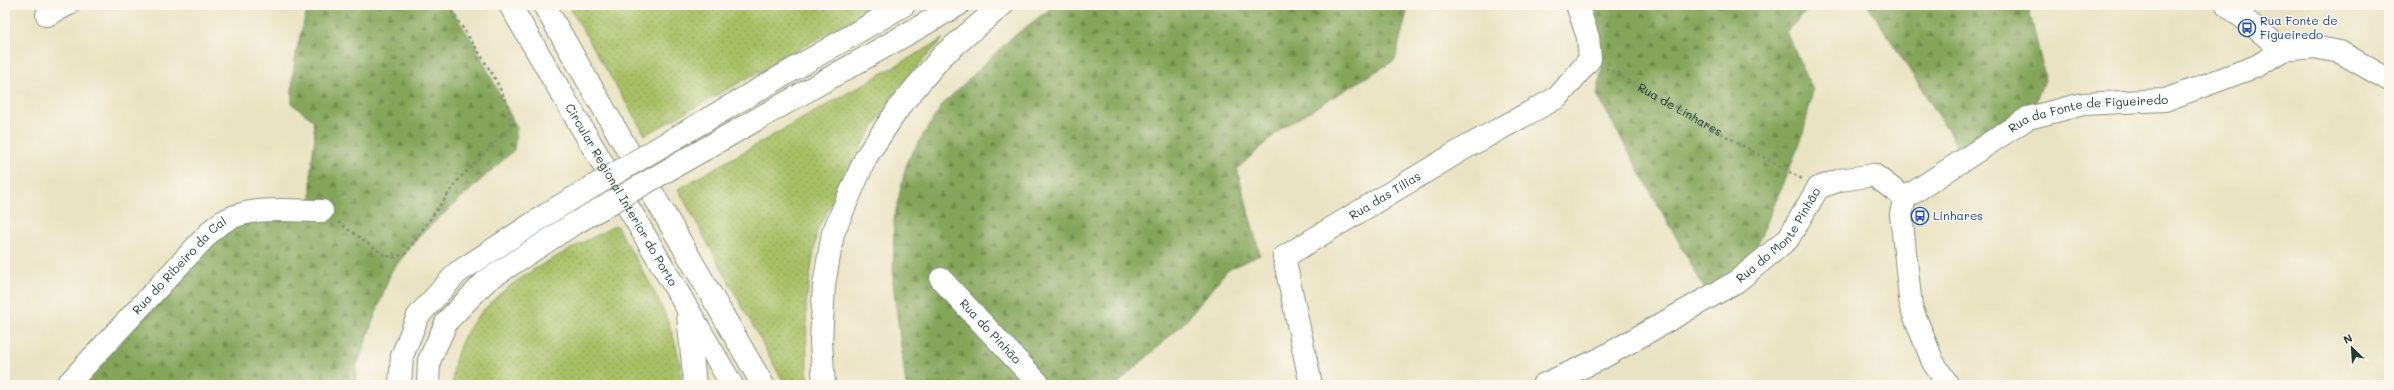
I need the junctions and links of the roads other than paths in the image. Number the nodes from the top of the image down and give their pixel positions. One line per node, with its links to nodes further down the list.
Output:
1 (67, 5): 9 (main road)
2 (510, 5): 15 (main road, Circular Regional Interior do Porto)
3 (544, 5): 21 (main road)
4 (904, 5): 17 (main road, bridge)
5 (958, 5): 18 (main road, bridge)
6 (1002, 5): 22 (main road)
7 (1577, 5): 24 (main road, Rua das Tílias)
8 (2228, 5): 10 (main road)
9 (47, 15)
10 (2283, 50): 11 (main road); 12 (main road, Rua da Fonte de Figueiredo)
11 (2389, 80)
12 (1905, 198): 25 (main road, Rua do Monte Pinhão); 26 (main road)
13 (322, 211): 16 (main road, Rua do Ribeiro da Cal)
14 (941, 278): 23 (main road, Rua do Pinhão)
15 (687, 308): 19 (main road); 20 (main road, Circular Regional Interior do Porto)
16 (67, 385)
17 (400, 385)
18 (428, 385)
19 (695, 385)
20 (732, 385)
21 (762, 385)
22 (824, 385)
23 (1040, 385)
24 (1311, 385)
25 (1542, 385)
26 (1948, 385)

